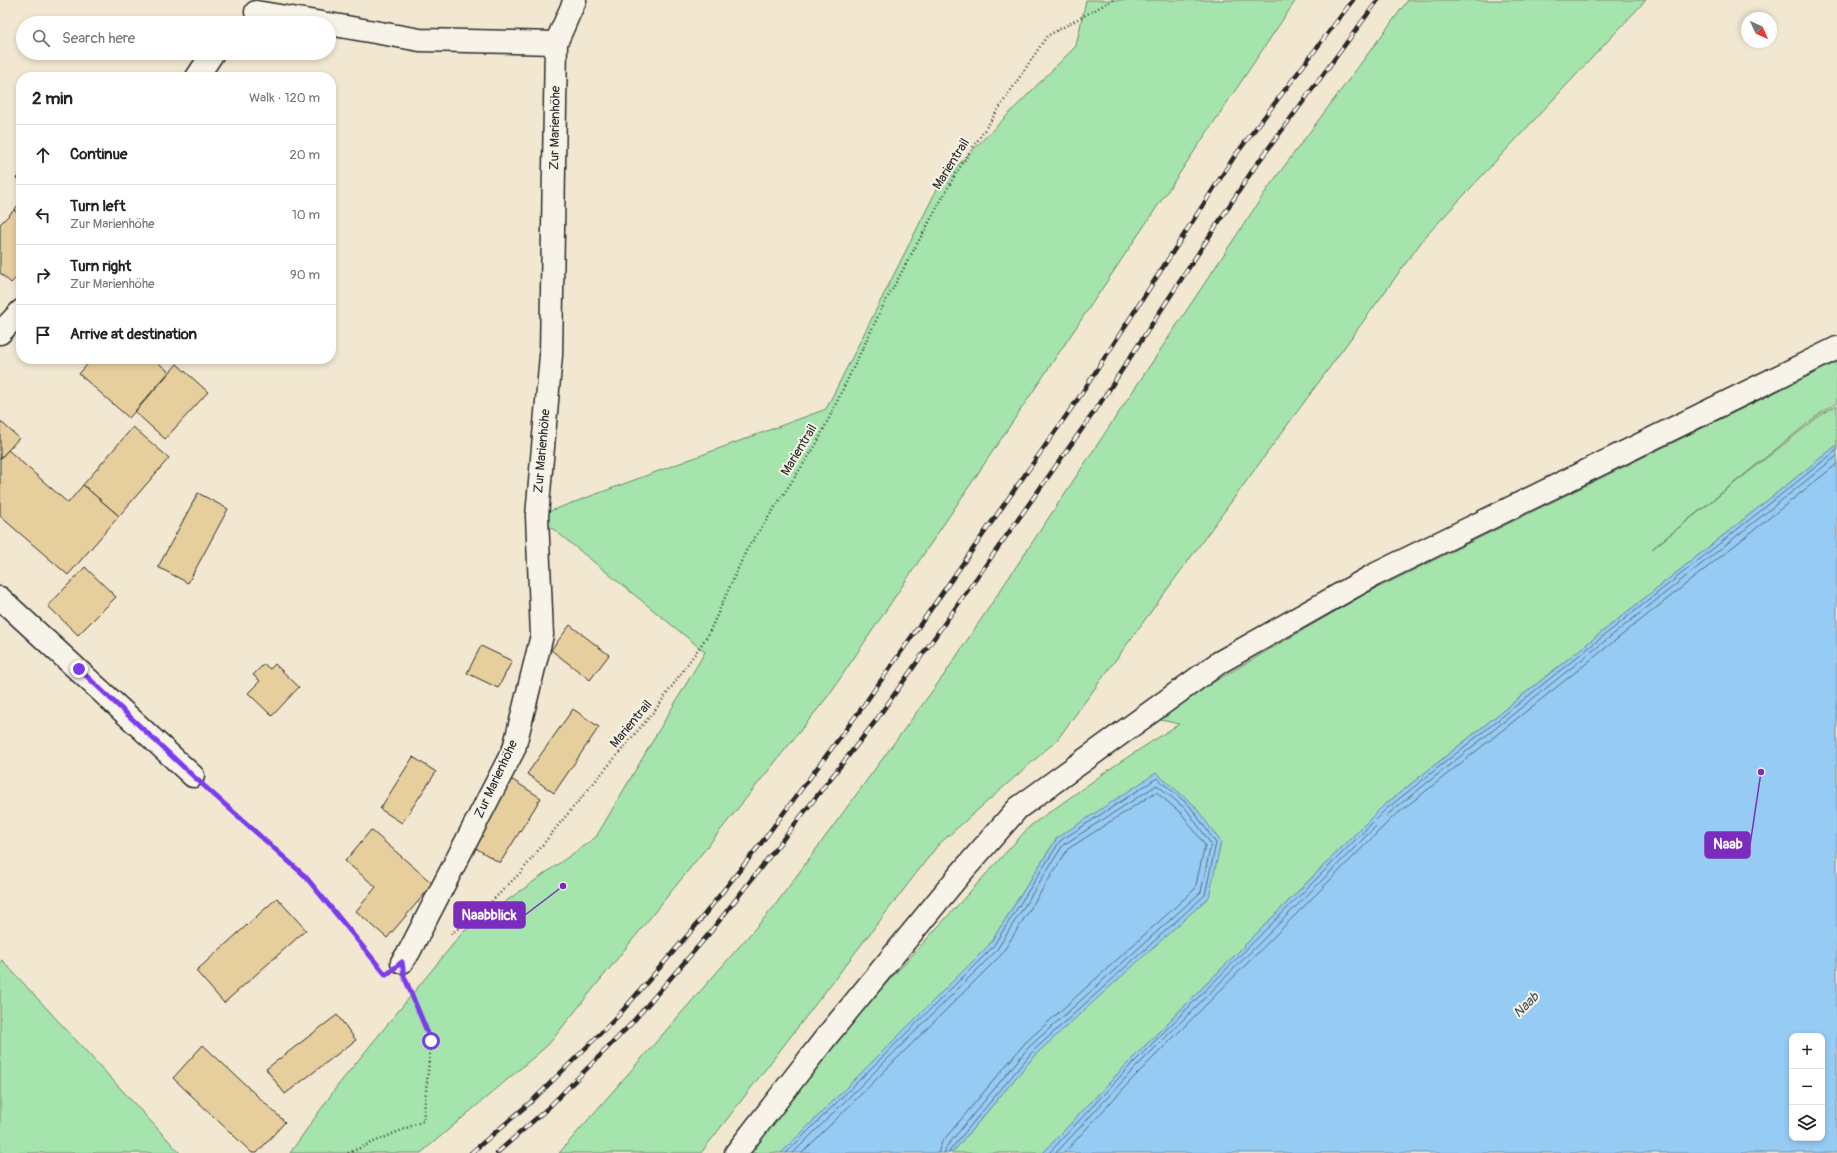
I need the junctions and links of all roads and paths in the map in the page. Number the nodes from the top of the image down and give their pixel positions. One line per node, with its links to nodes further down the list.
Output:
1 (574, 0): 6 (street, Zur Marienhöhe)
2 (1113, 0): 14 (path, Marientrail)
3 (253, 12): 4 (street)
4 (278, 16)
5 (336, 25): 6 (street)
6 (556, 43): 15 (street, Zur Marienhöhe)
7 (208, 60): 8 (street)
8 (200, 72)
9 (16, 316): 10 (street)
10 (0, 333)
11 (1837, 348): 17 (street)
12 (0, 598): 13 (street)
13 (193, 776): 15 (path)
14 (485, 908)
15 (402, 962): 16 (path)
16 (348, 1153)
17 (736, 1153)

